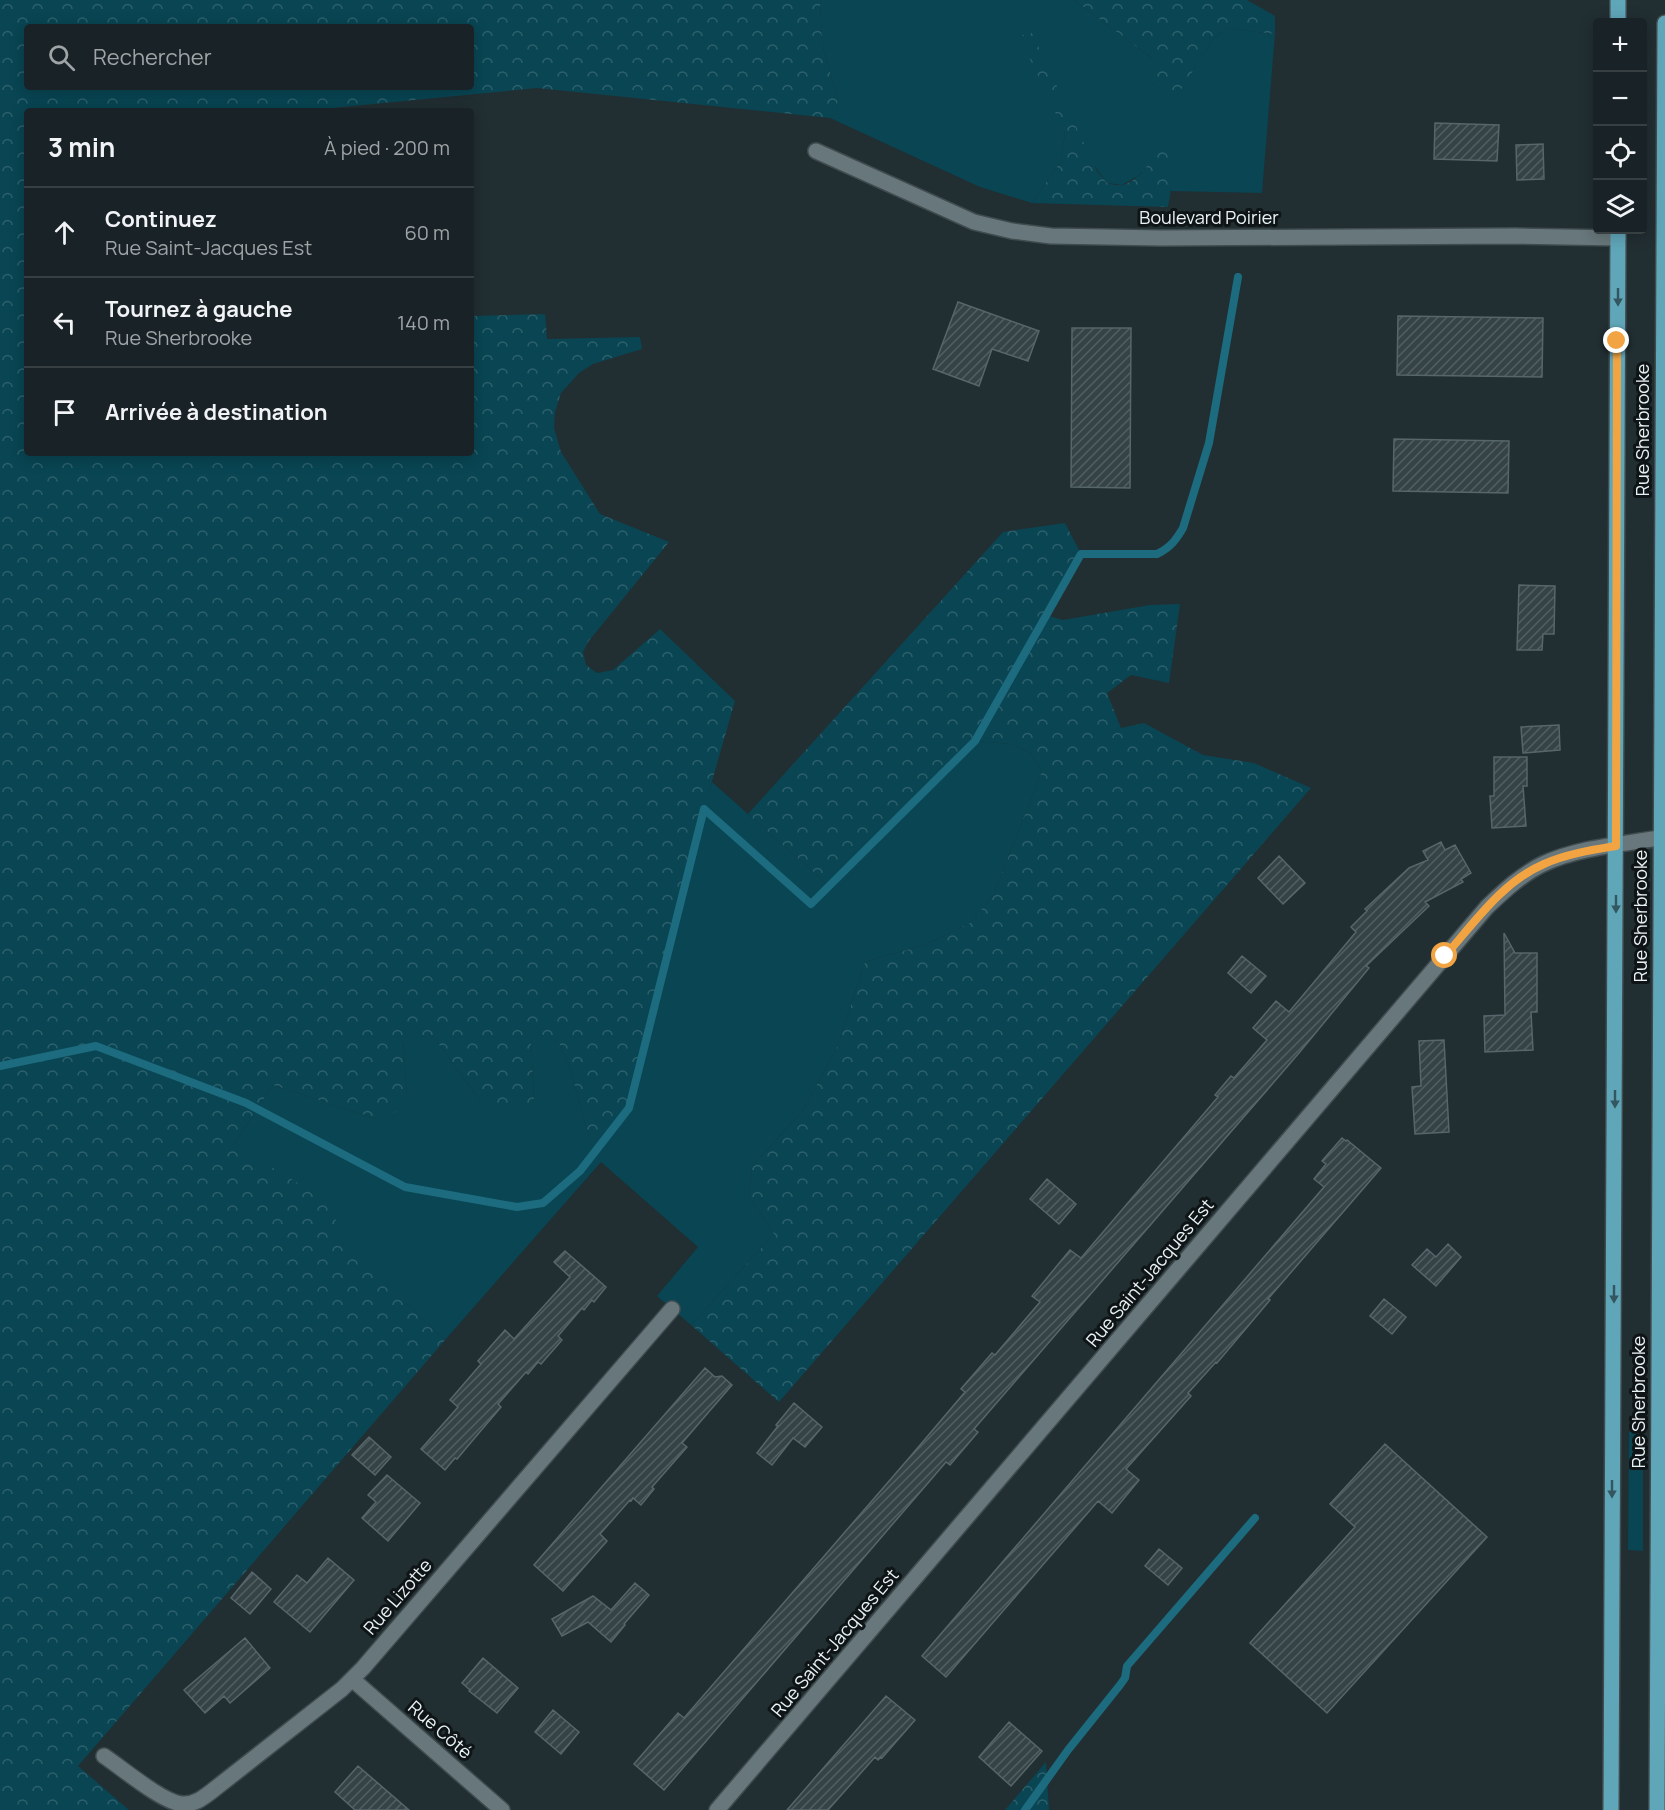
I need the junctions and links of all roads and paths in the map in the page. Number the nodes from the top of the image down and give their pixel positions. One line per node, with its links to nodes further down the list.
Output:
1 (1618, 0): 2 (main road)
2 (1618, 18)
3 (1665, 23): 6 (main road, Rue Sherbrooke)
4 (816, 151): 5 (street, Boulevard Poirier)
5 (1618, 234): 7 (main road, Rue Sherbrooke, one-way to 7)
6 (1663, 837): 7 (street, Rue Saint-Jacques Est); 9 (main road, Rue Sherbrooke)
7 (1616, 846): 13 (street, Rue Saint-Jacques Est); 14 (main road, Rue Sherbrooke, one-way to 14)
8 (672, 1309): 10 (street, Rue Lizotte)
9 (1662, 1554): 15 (main road, Rue Sherbrooke)
10 (352, 1679): 11 (street, Rue Lizotte); 12 (street, Rue Côté)
11 (104, 1756)
12 (502, 1810)
13 (717, 1810)
14 (1611, 1810)
15 (1657, 1810)

